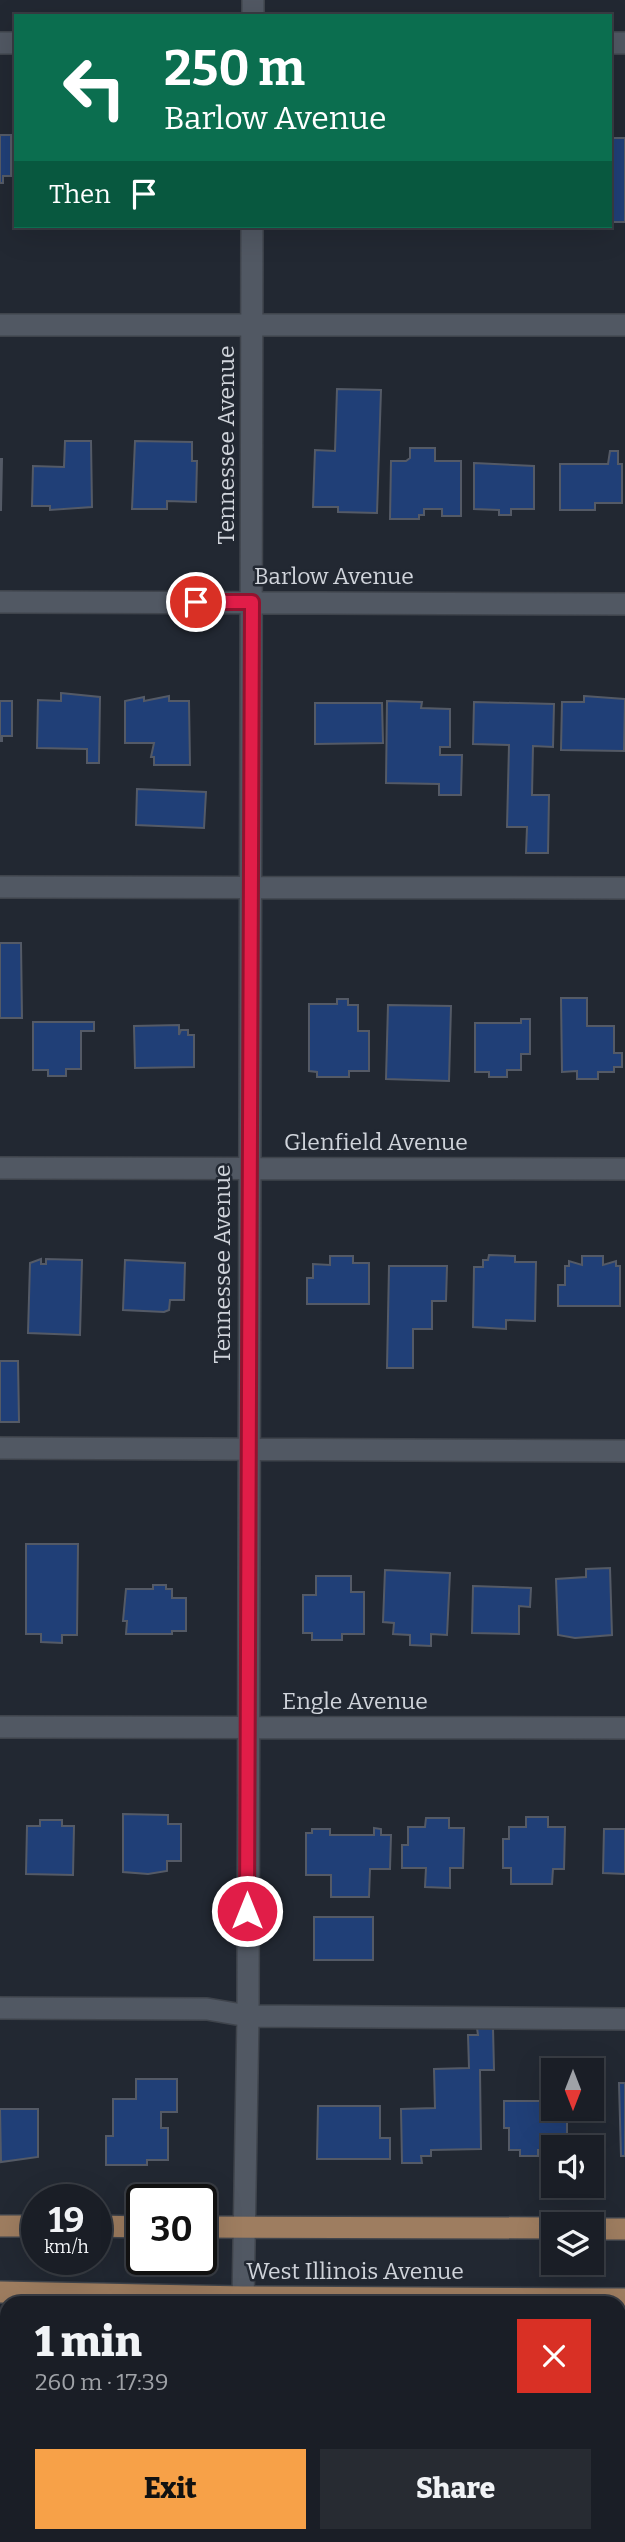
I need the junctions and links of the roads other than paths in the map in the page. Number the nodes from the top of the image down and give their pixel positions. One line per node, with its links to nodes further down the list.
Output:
1 (253, 228): 2 (street, Tennessee Avenue)
2 (252, 323): 3 (street); 4 (street); 6 (street, Tennessee Avenue)
3 (0, 325)
4 (625, 325)
5 (0, 602): 6 (street, Barlow Avenue)
6 (252, 602): 7 (street, Barlow Avenue); 9 (street, Tennessee Avenue)
7 (625, 604)
8 (0, 887): 9 (street)
9 (251, 887): 10 (street); 12 (street, Tennessee Avenue)
10 (625, 888)
11 (0, 1168): 12 (street, Glenfield Avenue)
12 (249, 1168): 13 (street, Glenfield Avenue); 15 (street, Tennessee Avenue)
13 (625, 1169)
14 (0, 1448): 15 (street)
15 (248, 1450): 16 (street); 18 (street, Tennessee Avenue)
16 (625, 1451)
17 (0, 1727): 18 (street, Engle Avenue)
18 (247, 1727): 19 (street, Engle Avenue); 21 (street, Tennessee Avenue)
19 (625, 1728)
20 (0, 2008): 21 (street)
21 (248, 2017): 22 (street); 26 (street, Tennessee Avenue)
22 (625, 2019)
23 (0, 2226): 24 (main road)
24 (21, 2226)
25 (217, 2227): 26 (main road, West Illinois Avenue)
26 (244, 2227): 27 (main road, West Illinois Avenue); 32 (street, Tennessee Avenue)
27 (541, 2228)
28 (604, 2229): 29 (main road)
29 (625, 2229)
30 (0, 2292): 31 (main road, West Illinois Avenue)
31 (122, 2296)
32 (243, 2296)

